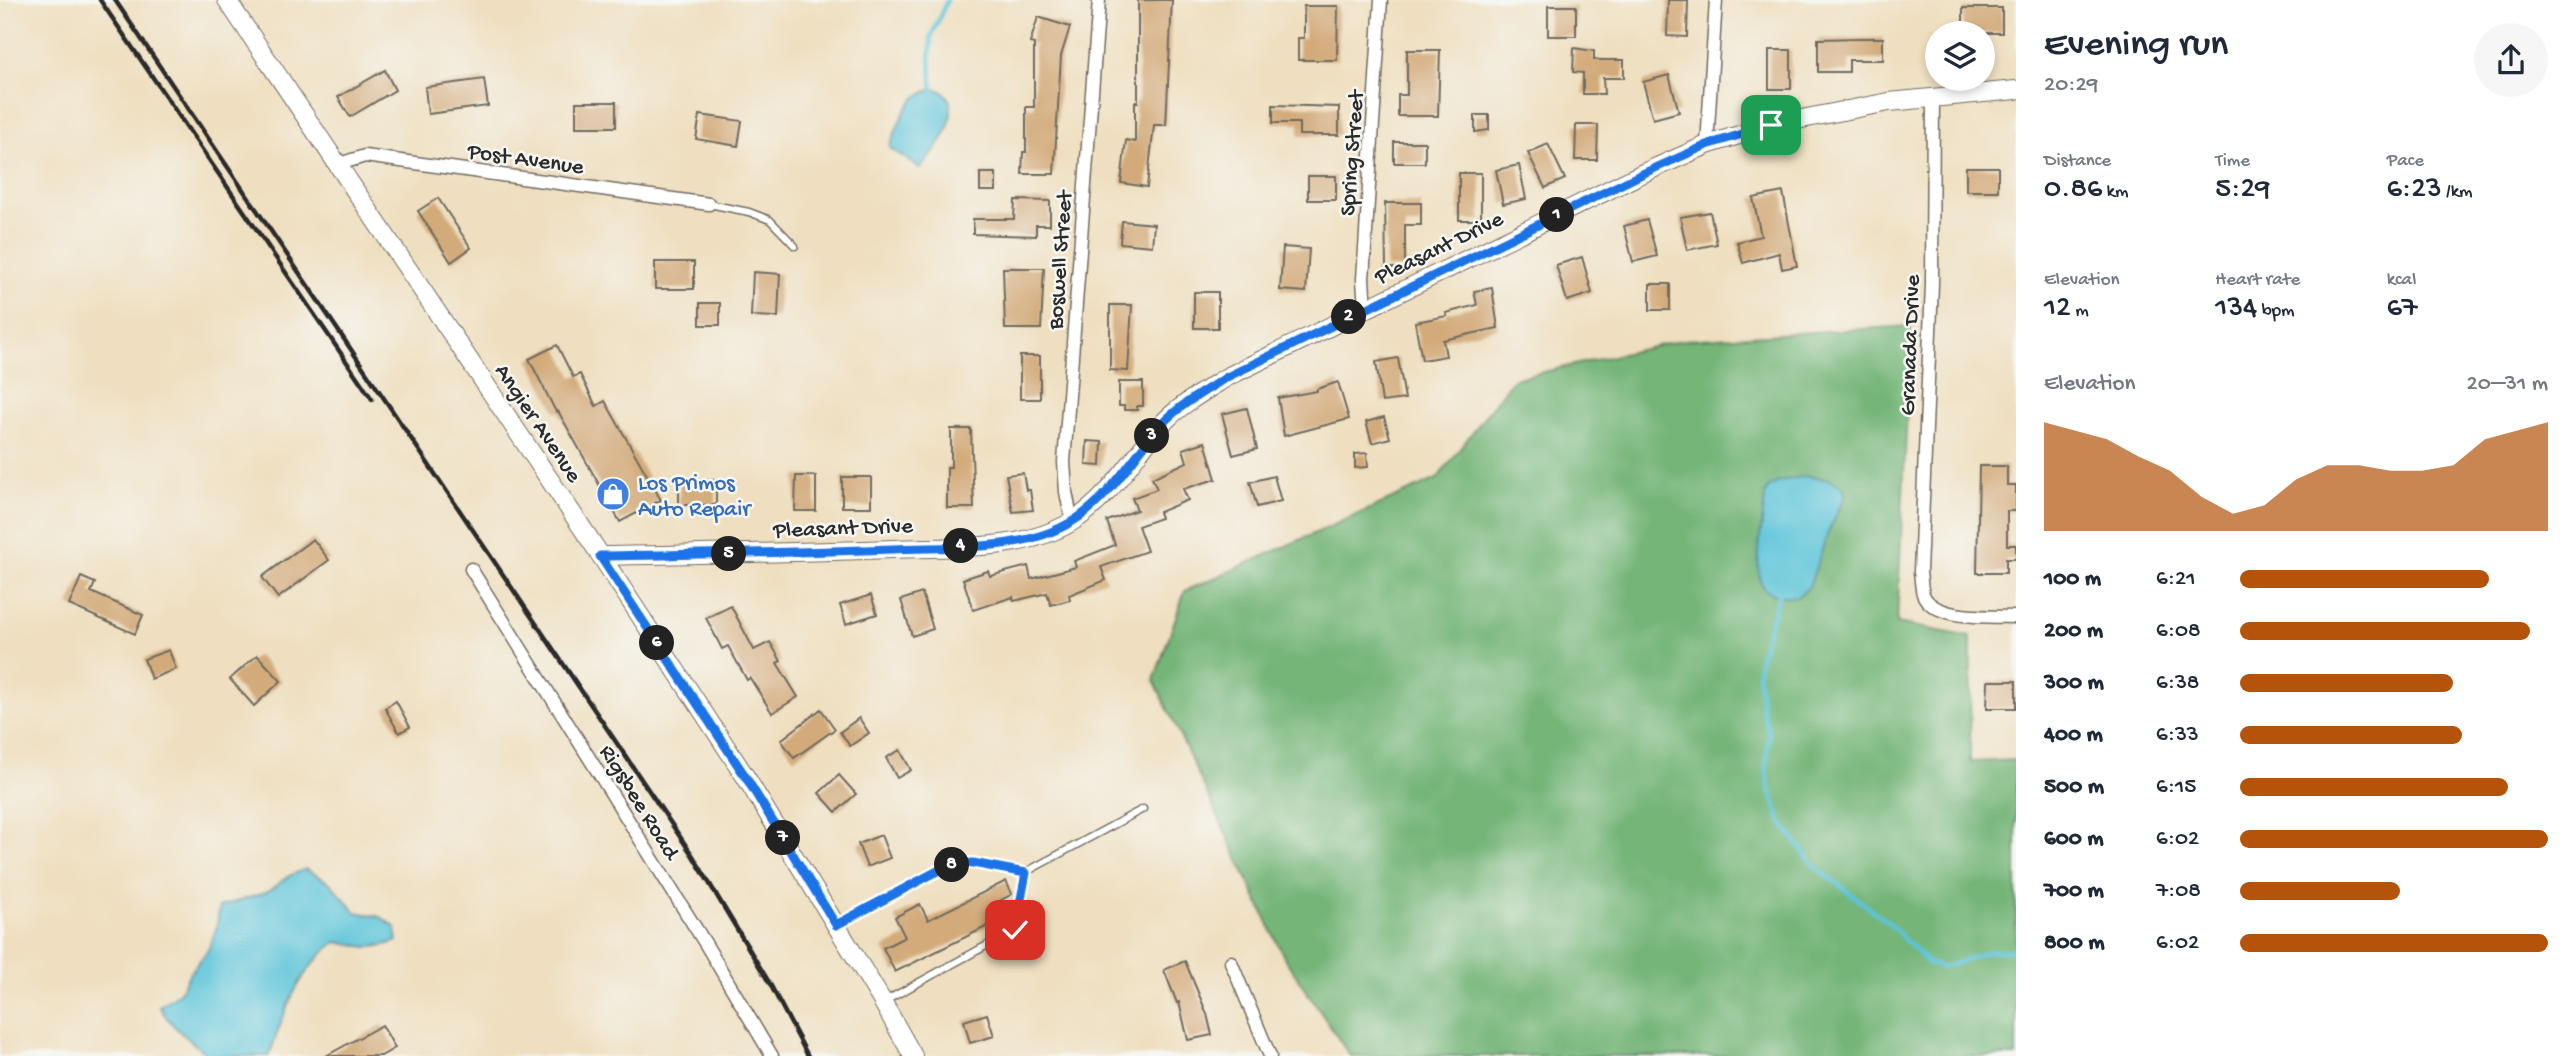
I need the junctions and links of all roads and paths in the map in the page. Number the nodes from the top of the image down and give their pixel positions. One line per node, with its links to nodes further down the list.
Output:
1 (227, 0): 8 (street, Angier Avenue)
2 (1099, 0): 12 (street, Boswell Street)
3 (1381, 0): 11 (street, Spring Street)
4 (1716, 0): 7 (street)
5 (2016, 90): 6 (street, Pleasant Drive)
6 (1933, 96): 7 (street, Pleasant Drive); 15 (street, Granada Drive)
7 (1707, 145): 11 (street, Pleasant Drive)
8 (339, 164): 9 (street, Post Avenue); 13 (street, Angier Avenue)
9 (709, 204): 10 (lane)
10 (795, 246)
11 (1365, 308): 12 (street, Pleasant Drive)
12 (1072, 522): 13 (street, Pleasant Drive)
13 (600, 556): 18 (street, Angier Avenue)
14 (471, 569): 21 (street, Rigsbee Road)
15 (2016, 617)
16 (1143, 808): 17 (lane)
17 (1026, 873): 18 (lane); 20 (lane)
18 (836, 925): 20 (street, Angier Avenue)
19 (1231, 962): 23 (street)
20 (883, 1002): 22 (street, Angier Avenue)
21 (772, 1056)
22 (913, 1056)
23 (1270, 1056)

